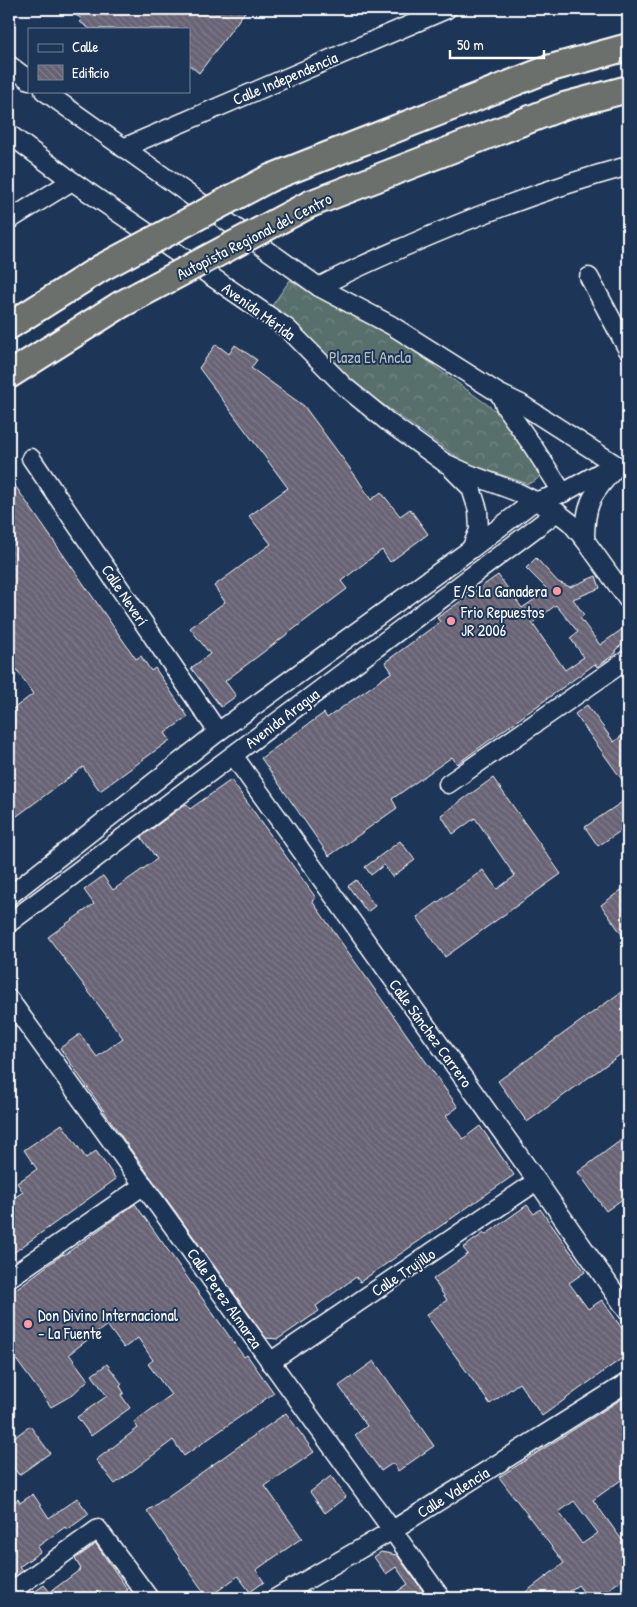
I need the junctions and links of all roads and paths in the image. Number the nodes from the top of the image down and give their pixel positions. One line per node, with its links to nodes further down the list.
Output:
1 (447, 9): 8 (street, Calle Independencia)
2 (628, 47): 14 (highway, bridge)
3 (9, 66): 4 (street)
4 (28, 79)
5 (628, 89): 16 (highway, Autopista Regional del Centro, bridge)
6 (45, 92): 8 (street)
7 (9, 134): 10 (street, Avenida Mérida)
8 (123, 148): 13 (street)
9 (628, 166): 13 (street)
10 (72, 181): 11 (street); 20 (street, Avenida Mérida)
11 (9, 220)
12 (589, 277): 15 (street)
13 (320, 287): 17 (street)
14 (9, 326)
15 (628, 350)
16 (9, 375)
17 (500, 394): 19 (street); 21 (street)
18 (31, 458): 28 (street, Calle Neverí)
19 (623, 462): 21 (street); 24 (street)
20 (445, 463): 22 (street, Avenida Mérida); 25 (street)
21 (563, 493): 22 (street); 23 (street)
22 (533, 502): 23 (street, Avenida Mérida); 25 (street, Avenida Aragua)
23 (556, 512): 24 (street, Avenida Mérida); 29 (street, Avenida Aragua)
24 (585, 540): 26 (street, Avenida Mérida)
25 (472, 549): 28 (street, Avenida Aragua)
26 (628, 600)
27 (628, 659): 30 (street)
28 (218, 732): 31 (street, Avenida Aragua)
29 (233, 754): 32 (street, Avenida Aragua); 34 (street, Calle Sánchez Carrero)
30 (448, 784)
31 (9, 896)
32 (9, 923)
33 (9, 999): 35 (street, Calle Perez Almarza)
34 (537, 1181): 37 (street, Calle Sánchez Carrero); 38 (street, Calle Trujillo)
35 (144, 1185): 36 (street); 38 (street, Calle Perez Almarza)
36 (9, 1278)
37 (628, 1312)
38 (270, 1362): 40 (street, Calle Perez Almarza)
39 (628, 1382): 40 (street, Calle Valencia)
40 (391, 1531): 43 (street, Calle Valencia); 44 (street, Calle Perez Almarza)
41 (9, 1593): 42 (street)
42 (149, 1598)
43 (276, 1598)
44 (440, 1598)

